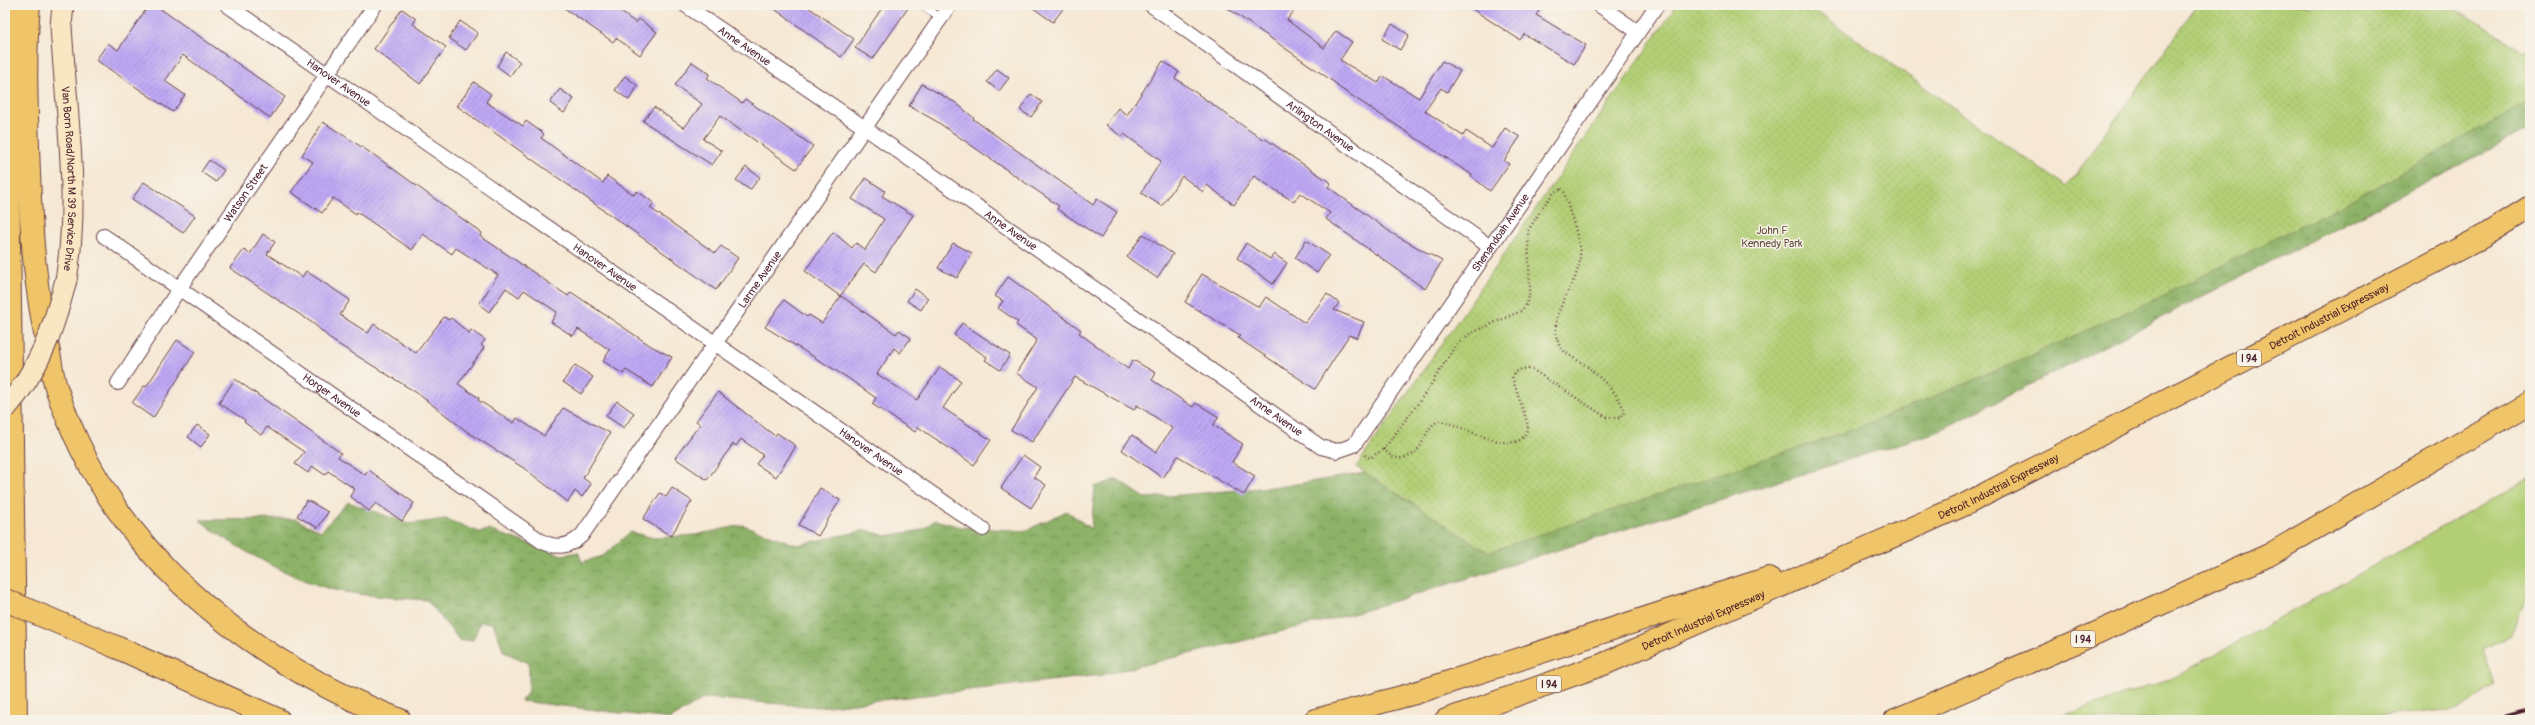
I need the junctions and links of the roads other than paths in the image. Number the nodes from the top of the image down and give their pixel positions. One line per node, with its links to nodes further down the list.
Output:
1 (14, 5): 29 (highway)
2 (29, 5): 31 (highway)
3 (63, 5): 23 (main road, Van Born Road/North M 39 Service Drive, bridge)
4 (227, 5): 14 (street, Hanover Avenue)
5 (375, 5): 14 (street, Watson Street)
6 (686, 5): 15 (street, Anne Avenue)
7 (922, 5): 12 (lane)
8 (950, 5): 12 (street, Larme Avenue)
9 (1151, 5): 18 (street, Arlington Avenue)
10 (1599, 5): 13 (street)
11 (1657, 5): 13 (street, Shenandoah Avenue)
12 (941, 18): 15 (street, Larme Avenue)
13 (1638, 32): 18 (street, Shenandoah Avenue)
14 (327, 75): 19 (street, Watson Street); 20 (street, Hanover Avenue)
15 (865, 128): 20 (street, Larme Avenue); 24 (street, Anne Avenue)
16 (2530, 207): 26 (highway, Detroit Industrial Expressway / I 94)
17 (104, 236): 19 (street, Horger Avenue)
18 (1490, 247): 24 (street, Shenandoah Avenue)
19 (179, 289): 21 (street, Watson Street); 27 (street, Horger Avenue)
20 (714, 344): 25 (street, Hanover Avenue); 27 (street, Larme Avenue)
21 (118, 383)
22 (2530, 403): 34 (highway, I 94)
23 (5, 409)
24 (1338, 451)
25 (983, 529)
26 (1890, 539): 32 (highway); 33 (highway, Detroit Industrial Expressway / I 94)
27 (563, 546)
28 (5, 600): 30 (highway, bridge)
29 (16, 720)
30 (279, 720)
31 (400, 720)
32 (1315, 720)
33 (1446, 720)
34 (1895, 720)

